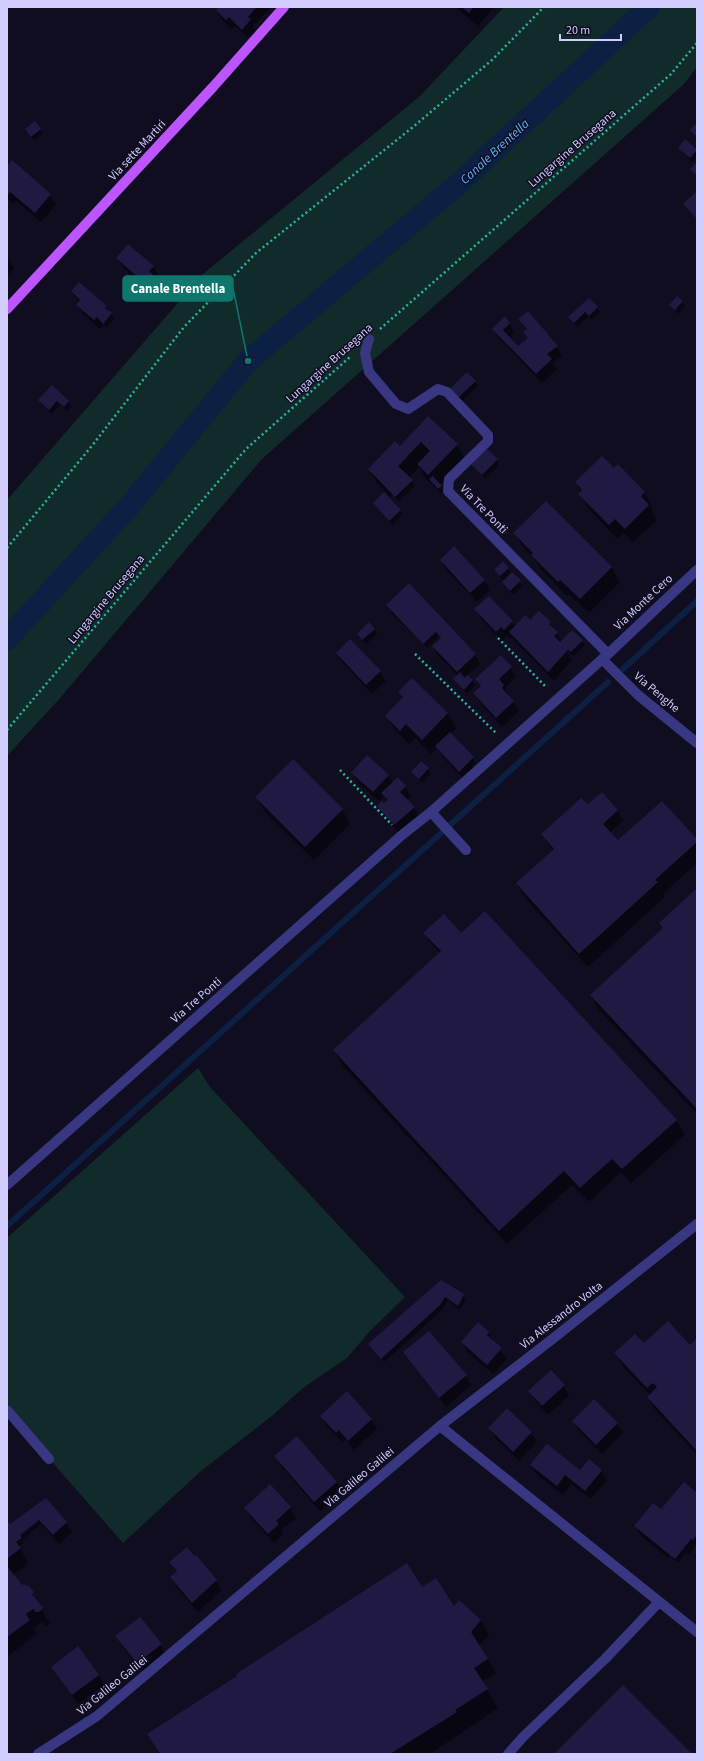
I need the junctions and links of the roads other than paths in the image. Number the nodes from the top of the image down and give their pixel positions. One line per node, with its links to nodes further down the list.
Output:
1 (284, 7): 2 (main road, Via sette Martiri)
2 (7, 309)
3 (369, 339): 5 (street, Via Tre Ponti)
4 (697, 570): 5 (street, Via Monte Cero)
5 (605, 656): 6 (street, Via Penghe); 7 (street, Via Tre Ponti)
6 (697, 743)
7 (431, 812): 8 (street); 9 (street, Via Tre Ponti)
8 (466, 850)
9 (7, 1185)
10 (697, 1224): 12 (street, Via Alessandro Volta)
11 (7, 1410): 13 (street)
12 (440, 1426): 14 (street); 16 (street, Via Galileo Galilei)
13 (48, 1459)
14 (659, 1602): 15 (street); 17 (street)
15 (697, 1632)
16 (38, 1754)
17 (508, 1754)

